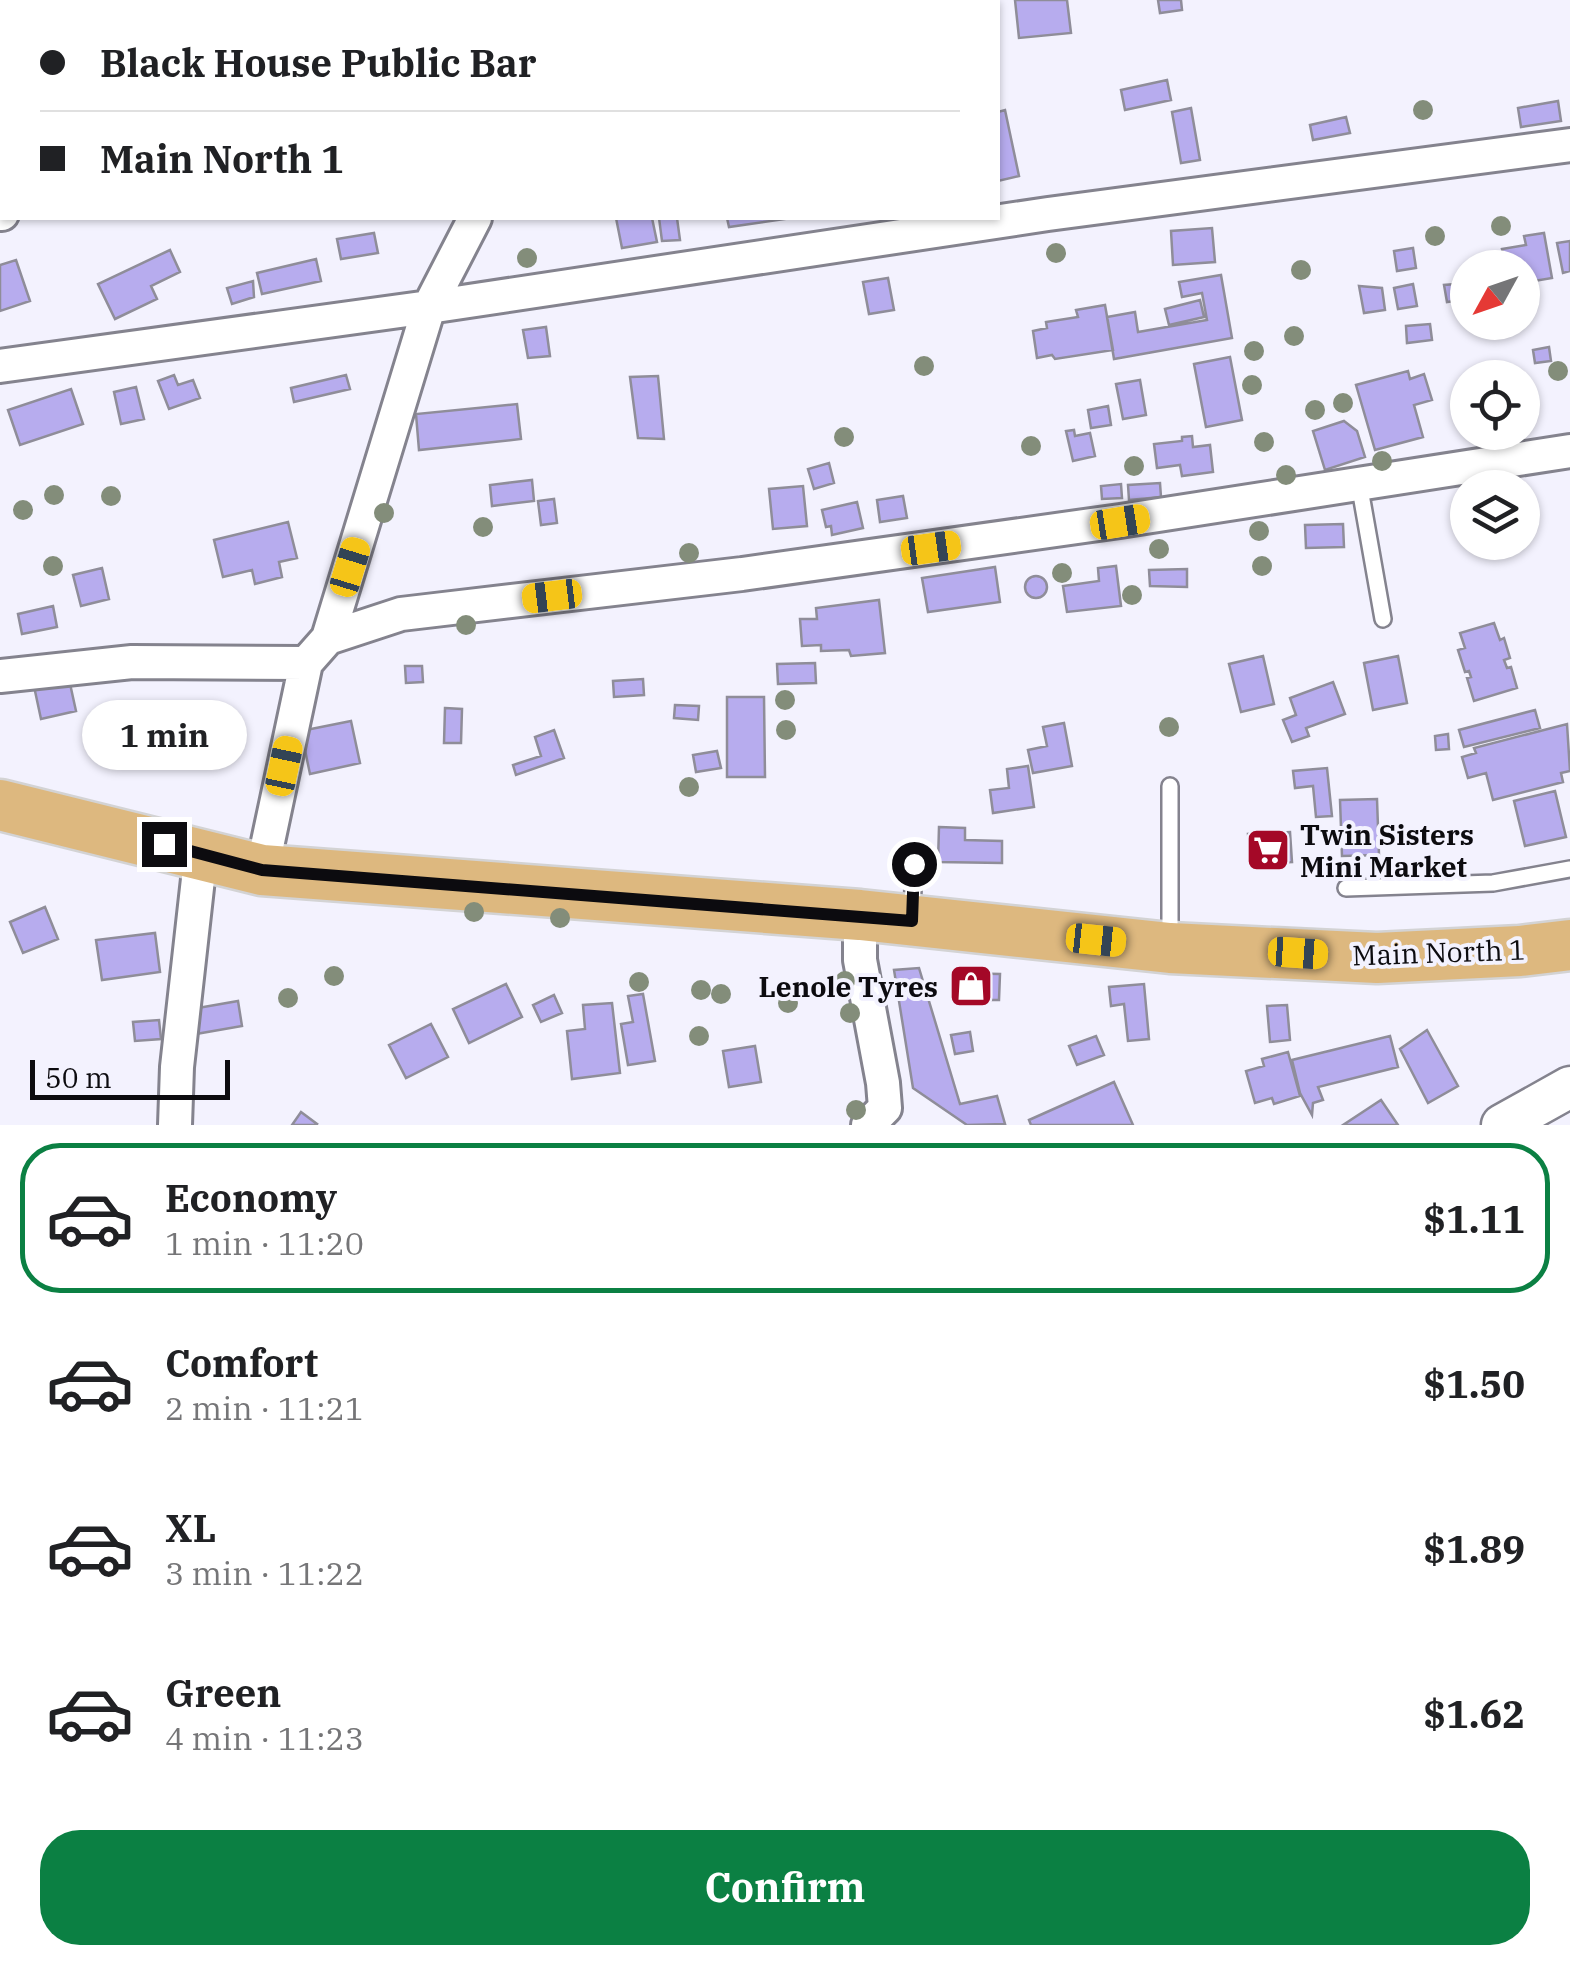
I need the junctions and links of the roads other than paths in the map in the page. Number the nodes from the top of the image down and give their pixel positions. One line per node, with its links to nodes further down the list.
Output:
1 (1570, 145): 3 (street)
2 (474, 220): 3 (street)
3 (429, 307): 4 (street); 8 (street)
4 (0, 366)
5 (1570, 452): 6 (street)
6 (1360, 483): 7 (lane); 8 (street)
7 (1383, 619)
8 (328, 638): 9 (street)
9 (306, 663): 10 (street); 15 (street)
10 (0, 676)
11 (1170, 786): 21 (lane)
12 (5, 813): 13 (main road, Main North 1)
13 (201, 852): 15 (main road, Main North 1); 23 (street)
14 (914, 864): 19 (lane)
15 (262, 870): 18 (main road, Main North 1)
16 (1570, 870): 17 (lane)
17 (1346, 888)
18 (860, 915): 19 (main road, Main North 1); 24 (street)
19 (912, 921): 21 (main road, Main North 1)
20 (1570, 945): 21 (main road, Main North 1)
21 (1170, 948)
22 (1570, 1087): 25 (street)
23 (175, 1125)
24 (868, 1125)
25 (1502, 1125)

